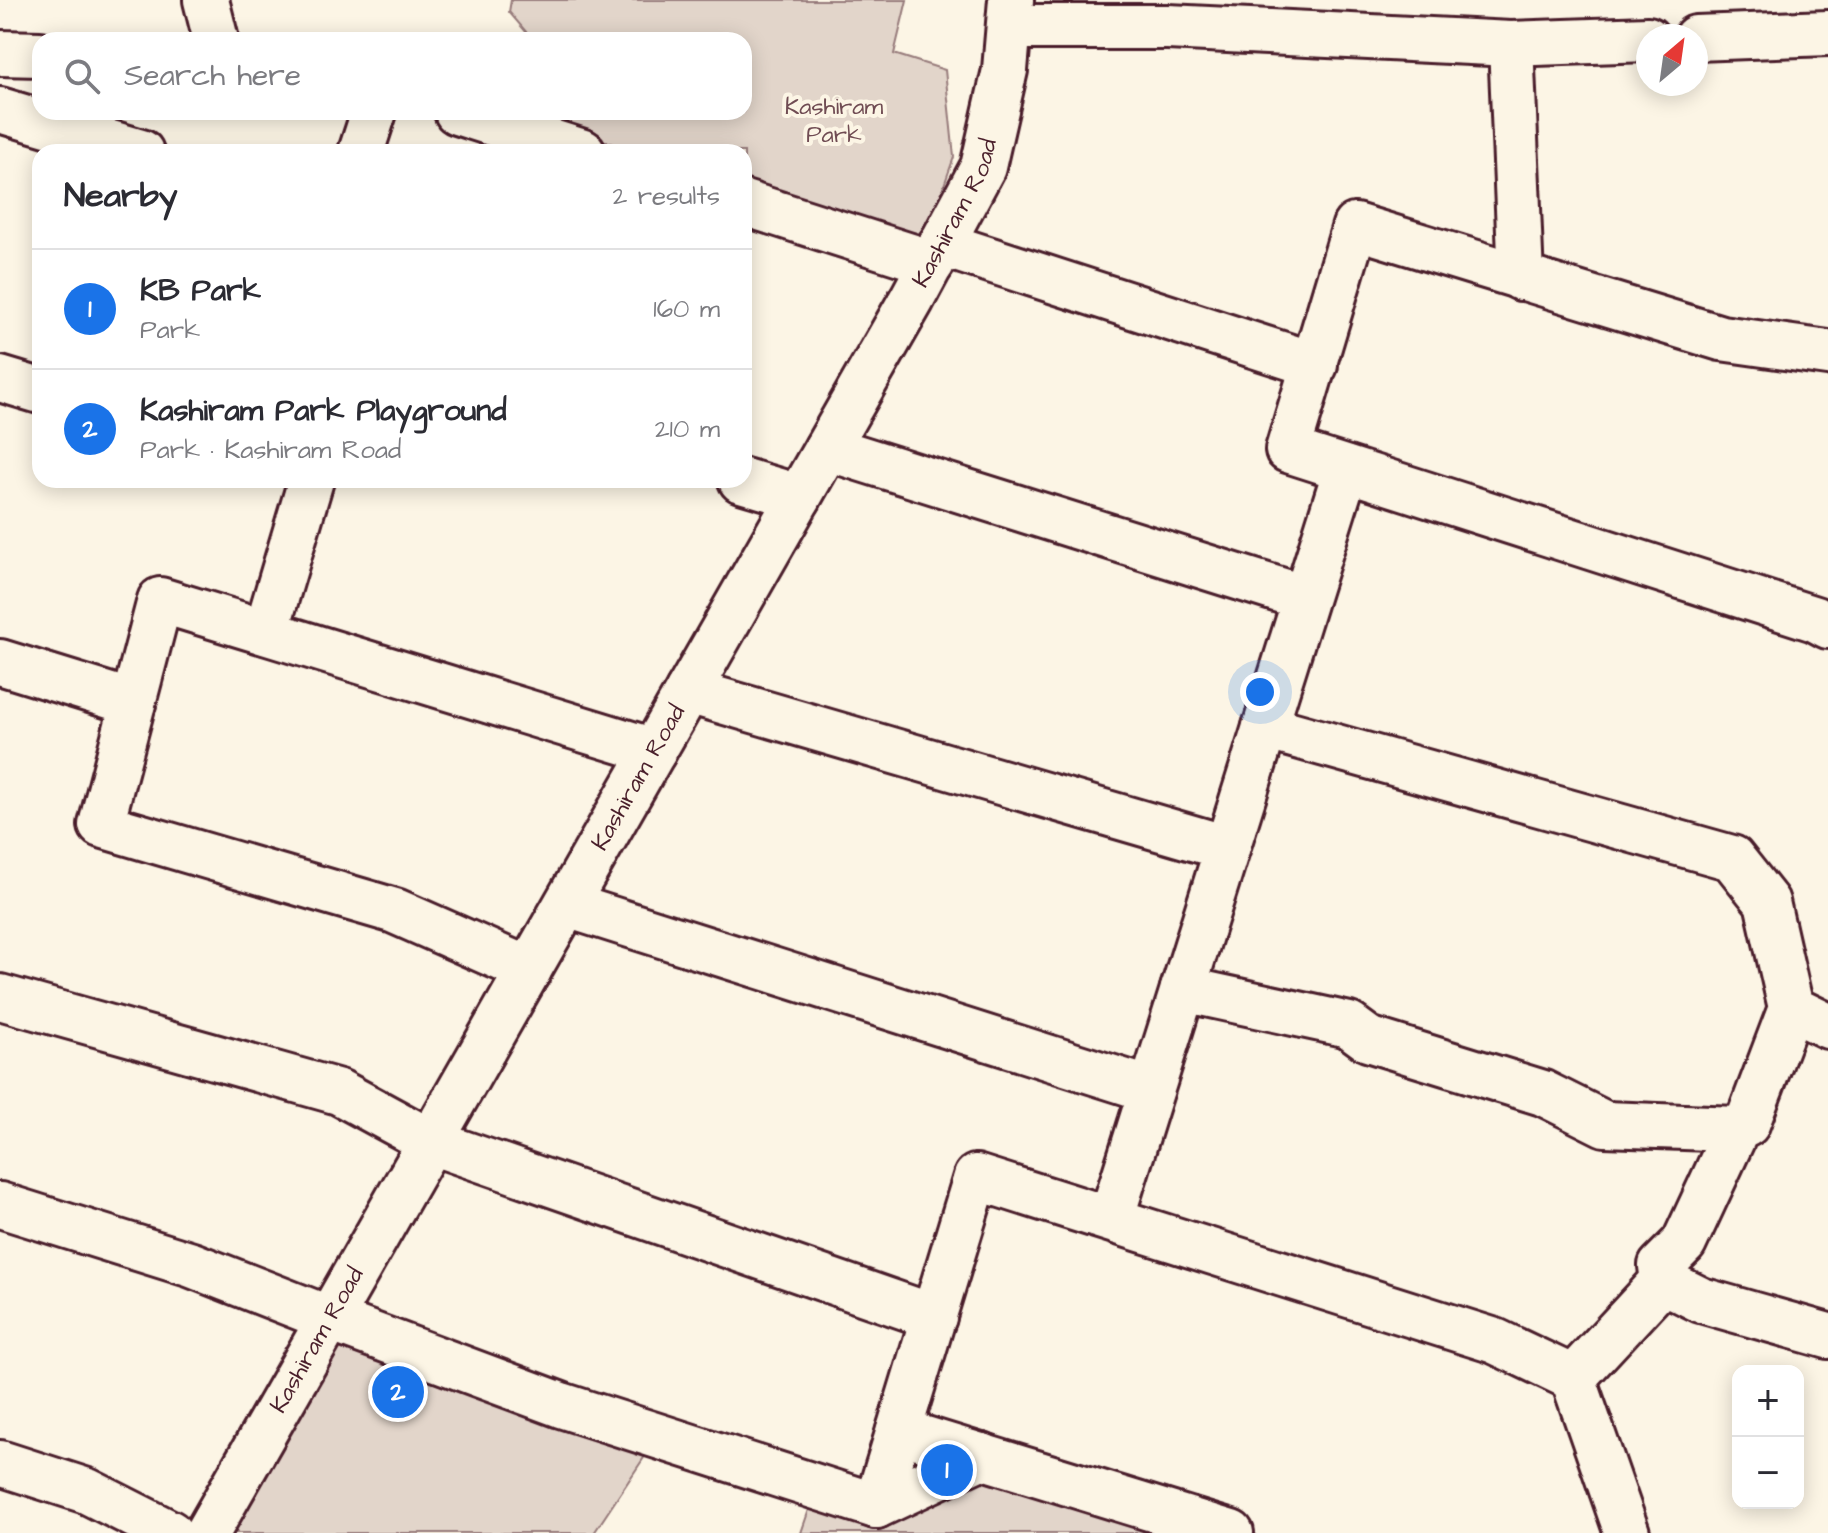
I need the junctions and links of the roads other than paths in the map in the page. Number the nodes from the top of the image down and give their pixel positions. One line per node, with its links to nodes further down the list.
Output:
1 (206, 0): 4 (street)
2 (1010, 14): 3 (street); 20 (street, Kashiram Road)
3 (1168, 14): 8 (street)
4 (214, 32)
5 (1828, 33): 6 (street)
6 (1708, 38)
7 (1636, 39): 8 (street)
8 (1511, 44): 21 (street)
9 (0, 53): 10 (street)
10 (32, 54)
11 (0, 110): 12 (street)
12 (32, 120)
13 (34, 120): 16 (street)
14 (371, 120): 17 (street)
15 (482, 120): 18 (street)
16 (114, 144)
17 (364, 144)
18 (558, 144)
19 (752, 205): 20 (street)
20 (936, 254): 23 (street); 26 (street, Kashiram Road)
21 (1521, 278): 22 (street); 23 (street)
22 (1828, 353)
23 (1315, 365): 27 (street)
24 (0, 379): 25 (street)
25 (32, 389)
26 (827, 448): 30 (street, Kashiram Road); 31 (street)
27 (1346, 469): 31 (street); 32 (street)
28 (752, 483): 30 (street)
29 (309, 488): 33 (street)
30 (799, 497): 35 (street, Kashiram Road)
31 (1305, 598): 37 (street)
32 (1828, 626)
33 (266, 632): 36 (street); 38 (street)
34 (0, 662): 36 (street)
35 (688, 691): 38 (street, Kashiram Road); 39 (street)
36 (133, 703): 41 (street)
37 (1265, 727): 39 (street); 44 (street)
38 (654, 751): 40 (street, Kashiram Road)
39 (1227, 848): 42 (street)
40 (567, 905): 41 (street, Kashiram Road); 45 (street)
41 (529, 970): 47 (street, Kashiram Road)
42 (1183, 989): 45 (street); 46 (street)
43 (0, 997): 47 (street)
44 (1810, 1017): 46 (street)
45 (1151, 1090): 49 (street)
46 (1737, 1129): 50 (street)
47 (431, 1142): 51 (street); 52 (street, Kashiram Road)
48 (0, 1205): 52 (street)
49 (1111, 1219): 51 (street); 54 (street)
50 (1663, 1281): 53 (street); 54 (street)
51 (934, 1317): 55 (street)
52 (330, 1319): 58 (street); 60 (street, Kashiram Road)
53 (1828, 1336)
54 (1573, 1378): 62 (street)
55 (899, 1431): 56 (street); 58 (street)
56 (982, 1456): 58 (street); 61 (street)
57 (0, 1463): 59 (street)
58 (876, 1506)
59 (170, 1533)
60 (207, 1533)
61 (1231, 1533)
62 (1627, 1533)

